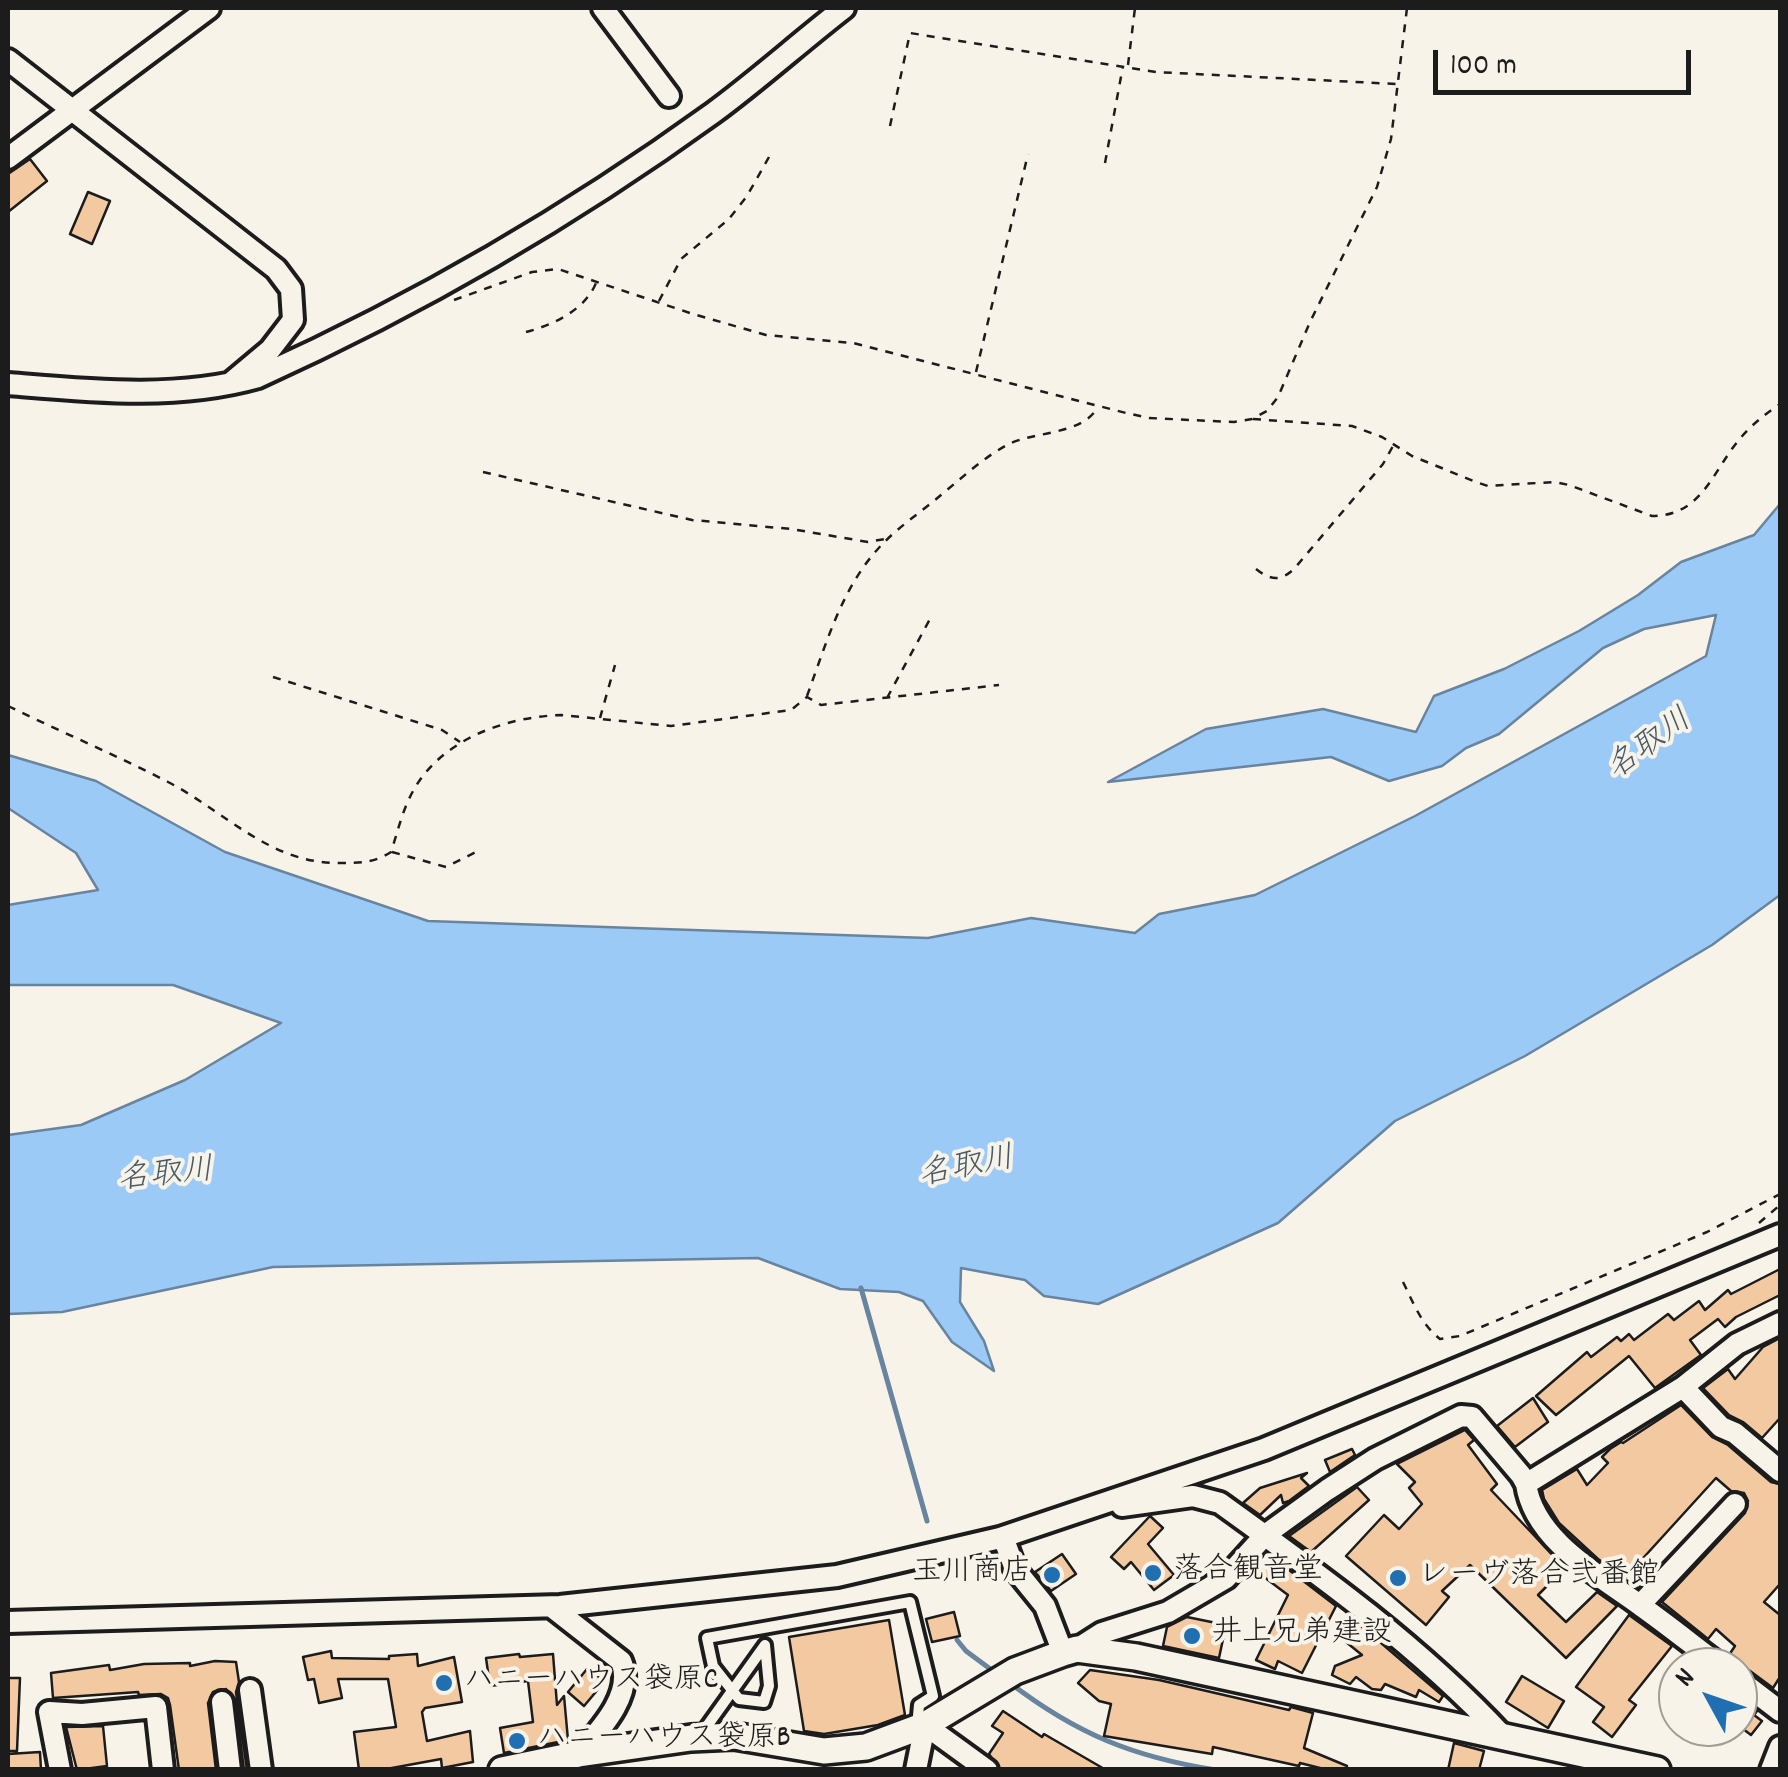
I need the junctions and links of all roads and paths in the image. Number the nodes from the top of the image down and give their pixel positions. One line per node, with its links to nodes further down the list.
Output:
1 (209, 8): 10 (street)
2 (603, 8): 9 (street)
3 (844, 8): 22 (street)
4 (1135, 8): 7 (path)
5 (1407, 8): 8 (path)
6 (8, 60): 10 (street)
7 (1126, 66): 8 (path); 11 (path); 15 (path)
8 (1398, 84): 25 (path)
9 (669, 96)
10 (70, 110): 13 (street); 22 (street)
11 (890, 126)
12 (1028, 154): 20 (path)
13 (8, 158)
14 (769, 158): 17 (path)
15 (1105, 163)
16 (596, 281): 17 (path); 18 (path); 19 (path)
17 (658, 302): 20 (path)
18 (443, 304)
19 (526, 332)
20 (976, 374): 24 (path)
21 (8, 384): 22 (street)
22 (231, 385)
23 (1780, 404): 26 (path)
24 (1099, 405): 25 (path); 28 (path)
25 (1252, 419): 26 (path)
26 (1394, 444): 29 (path)
27 (484, 472): 28 (path)
28 (889, 538): 34 (path)
29 (1256, 569)
30 (930, 619): 35 (path)
31 (615, 665): 37 (path)
32 (273, 676): 38 (path)
33 (999, 685): 35 (path)
34 (807, 697): 35 (path); 37 (path)
35 (886, 699)
36 (8, 706): 40 (path)
37 (600, 720): 38 (path)
38 (460, 742): 40 (path)
39 (478, 851): 40 (path)
40 (391, 852)
41 (1780, 1194): 43 (path)
42 (1780, 1235): 48 (street)
43 (1404, 1282)
44 (1780, 1323): 45 (street)
45 (1683, 1387): 46 (street); 47 (street)
46 (1780, 1471)
47 (1526, 1484): 50 (street); 52 (street)
48 (1106, 1502): 50 (street); 51 (street)
49 (1735, 1504): 52 (street)
50 (1265, 1536): 58 (street); 65 (street)
51 (1004, 1537): 53 (street); 58 (street)
52 (1640, 1605): 57 (street)
53 (552, 1606): 54 (street); 68 (street)
54 (8, 1622)
55 (766, 1628): 56 (lane); 60 (lane); 64 (lane)
56 (765, 1645): 60 (lane); 60 (lane)
57 (1696, 1647)
58 (1070, 1651): 64 (street); 65 (street)
59 (250, 1690): 72 (street)
60 (732, 1691): 66 (lane)
61 (1758, 1694): 63 (street)
62 (222, 1702): 71 (street)
63 (1780, 1711)
64 (921, 1726): 66 (street); 74 (street); 75 (street)
65 (1503, 1736): 76 (street)
66 (699, 1738): 68 (street)
67 (1780, 1747): 77 (street)
68 (597, 1758): 73 (street)
69 (60, 1770): 70 (street)
70 (164, 1770)
71 (230, 1770)
72 (260, 1770)
73 (502, 1770)
74 (916, 1770)
75 (987, 1770)
76 (1656, 1770)
77 (1771, 1770)

